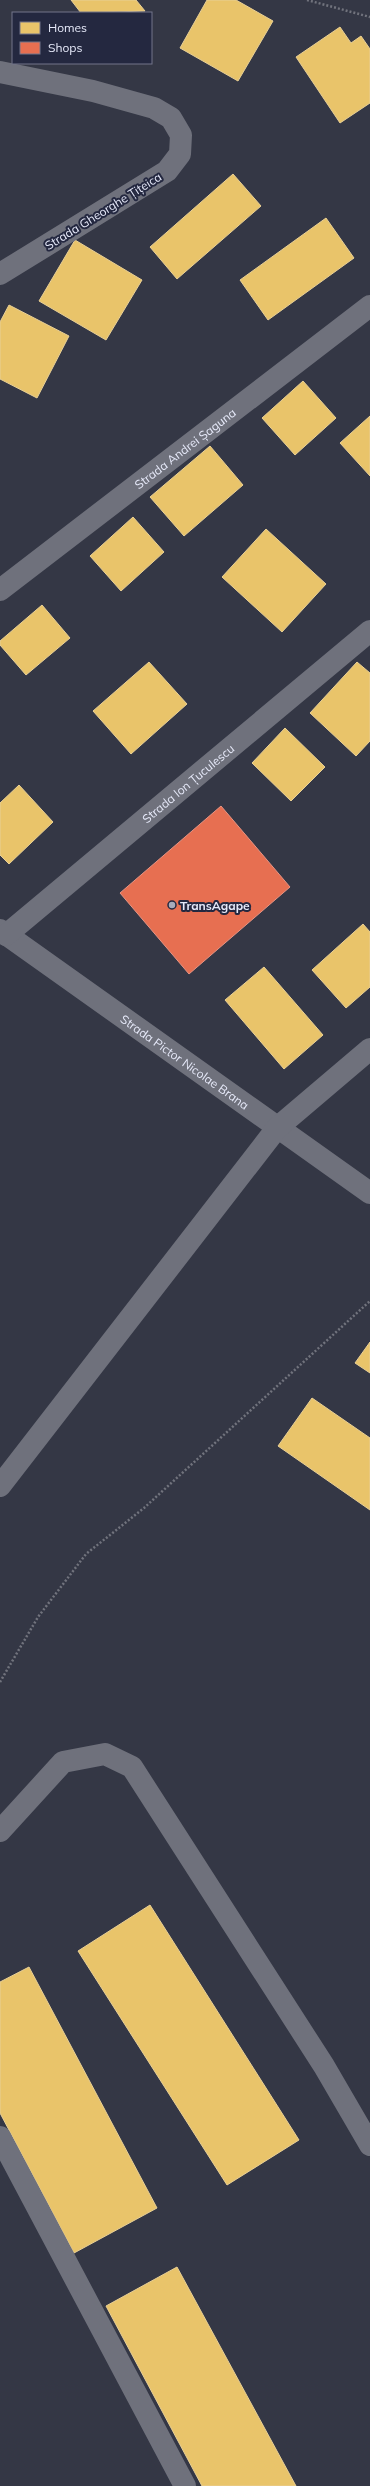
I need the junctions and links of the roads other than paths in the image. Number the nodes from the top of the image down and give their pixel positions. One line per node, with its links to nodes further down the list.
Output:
1 (0, 72): 2 (street, Strada Gheorghe Țițeica)
2 (0, 274)
3 (370, 306): 4 (street, Strada Andrei Șaguna)
4 (0, 590)
5 (370, 631): 6 (street, Strada Ion Țuculescu)
6 (3, 933): 8 (street, Strada Pictor Nicolae Brana)
7 (370, 1049): 8 (street)
8 (277, 1128): 9 (street, Strada Pictor Nicolae Brana); 10 (street)
9 (370, 1193)
10 (0, 1486)
11 (0, 1831): 13 (street)
12 (0, 2137): 14 (street)
13 (370, 2145)
14 (185, 2486)

